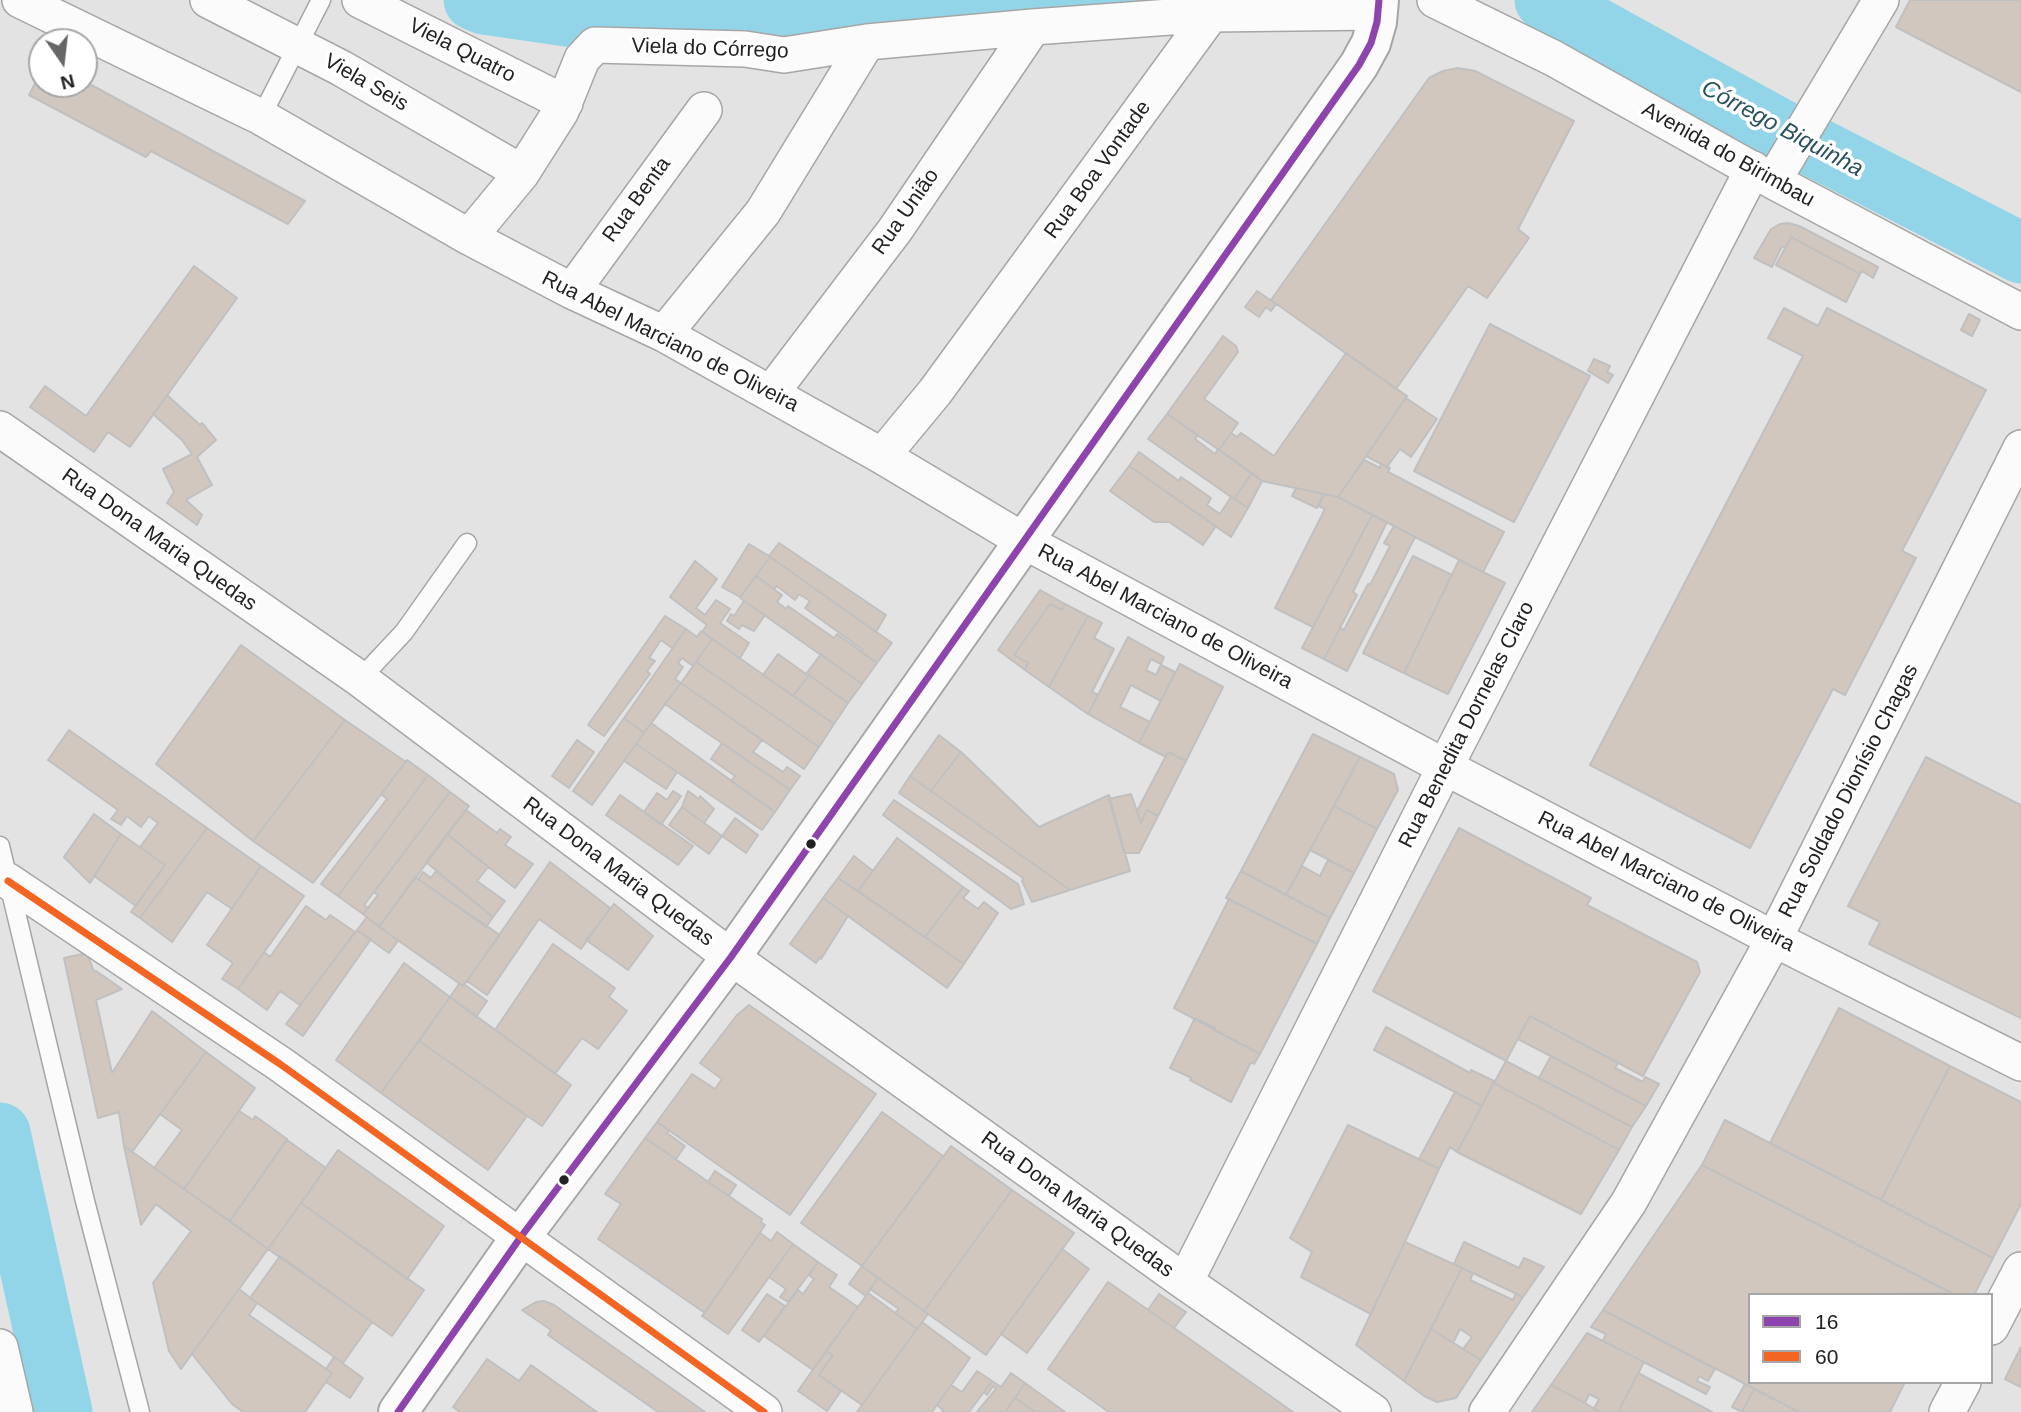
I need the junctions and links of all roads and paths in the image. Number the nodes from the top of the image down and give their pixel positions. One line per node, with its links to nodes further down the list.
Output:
1 (20, 0): 14 (street, Rua Abel Marciano de Oliveira)
2 (208, 0): 11 (street, Viela Seis)
3 (321, 0): 11 (lane)
4 (360, 0): 12 (street, Viela Quatro)
5 (1435, 0): 15 (street, Avenida do Birimbau)
6 (1881, 0): 15 (street, Rua Benedita Dornelas Claro)
7 (1379, 6): 8 (street); 25 (street)
8 (1211, 14): 9 (street, Viela do Córrego); 24 (street, Rua Boa Vontade)
9 (1033, 27): 10 (street, Viela do Córrego); 21 (street, Rua União)
10 (867, 42): 12 (street, Viela do Córrego); 20 (street)
11 (296, 46): 14 (lane); 16 (street, Viela Seis)
12 (565, 103): 16 (street)
13 (704, 110): 18 (street, Rua Benta)
14 (261, 117): 17 (street, Rua Abel Marciano de Oliveira)
15 (1780, 158): 19 (street, Avenida do Birimbau); 28 (street, Rua Benedita Dornelas Claro)
16 (520, 174): 17 (street)
17 (469, 237): 18 (street, Rua Abel Marciano de Oliveira)
18 (572, 291): 20 (street, Rua Abel Marciano de Oliveira)
19 (2021, 312)
20 (664, 334): 21 (street, Rua Abel Marciano de Oliveira)
21 (771, 393): 24 (street, Rua Abel Marciano de Oliveira)
22 (0, 429): 27 (street, Rua Dona Maria Quedas)
23 (2021, 448): 31 (street, Rua Soldado Dionísio Chagas)
24 (882, 456): 25 (street, Rua Abel Marciano de Oliveira)
25 (1024, 541): 28 (street, Rua Abel Marciano de Oliveira); 32 (street)
26 (467, 543): 27 (lane)
27 (360, 679): 32 (street, Rua Dona Maria Quedas)
28 (1445, 767): 31 (street, Rua Abel Marciano de Oliveira); 36 (street, Rua Benedita Dornelas Claro)
29 (0, 846): 30 (lane)
30 (8, 881): 34 (street); 41 (lane)
31 (1774, 939): 33 (street, Rua Abel Marciano de Oliveira); 45 (street, Rua Soldado Dionísio Chagas)
32 (731, 957): 34 (street); 36 (street, Rua Dona Maria Quedas)
33 (2021, 1063)
34 (520, 1238): 42 (street); 43 (street)
35 (2021, 1270): 37 (street)
36 (1185, 1282): 44 (street, Rua Dona Maria Quedas)
37 (1993, 1323)
38 (0, 1347): 40 (street)
39 (1962, 1384): 46 (street)
40 (15, 1412)
41 (140, 1412)
42 (398, 1412)
43 (764, 1412)
44 (1373, 1412)
45 (1487, 1412)
46 (1947, 1412)

